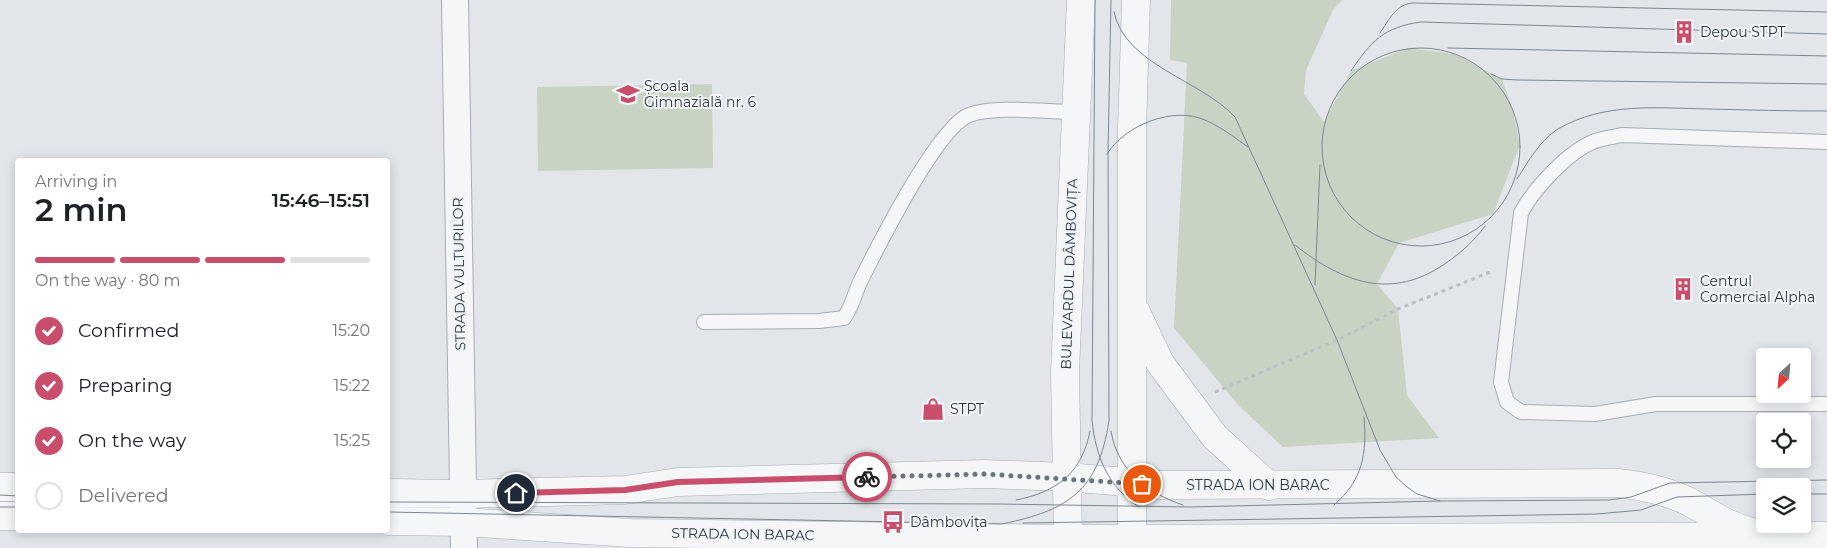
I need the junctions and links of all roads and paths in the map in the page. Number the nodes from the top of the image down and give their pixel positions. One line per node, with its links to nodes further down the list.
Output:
1 (455, 0): 17 (street, STRADA VULTURILOR)
2 (1081, 0): 4 (street, BULEVARDUL DÂMBOVIȚA)
3 (1136, 0): 7 (street)
4 (1076, 112): 8 (lane); 11 (street, BULEVARDUL DÂMBOVIȚA)
5 (1827, 142): 6 (lane)
6 (1515, 262): 9 (path); 10 (lane)
7 (1133, 307): 12 (street); 13 (street)
8 (704, 322)
9 (1214, 392)
10 (1827, 404)
11 (1067, 477): 12 (street, STRADA ION BARAC); 17 (street, STRADA ION BARAC); 24 (street, BULEVARDUL DÂMBOVIȚA)
12 (1132, 482): 13 (street, STRADA ION BARAC); 25 (street)
13 (1269, 486): 22 (street, STRADA ION BARAC)
14 (0, 487): 15 (street)
15 (15, 488)
16 (390, 493): 17 (street, STRADA ION BARAC)
17 (462, 494): 21 (street, STRADA VULTURILOR)
18 (0, 516): 19 (street)
19 (15, 516)
20 (390, 521): 21 (street, STRADA ION BARAC)
21 (464, 535): 24 (street, STRADA ION BARAC)
22 (1790, 536): 23 (street, STRADA ION BARAC); 25 (street, STRADA ION BARAC)
23 (1827, 536)
24 (1070, 543): 25 (street, STRADA ION BARAC)
25 (1132, 544)

